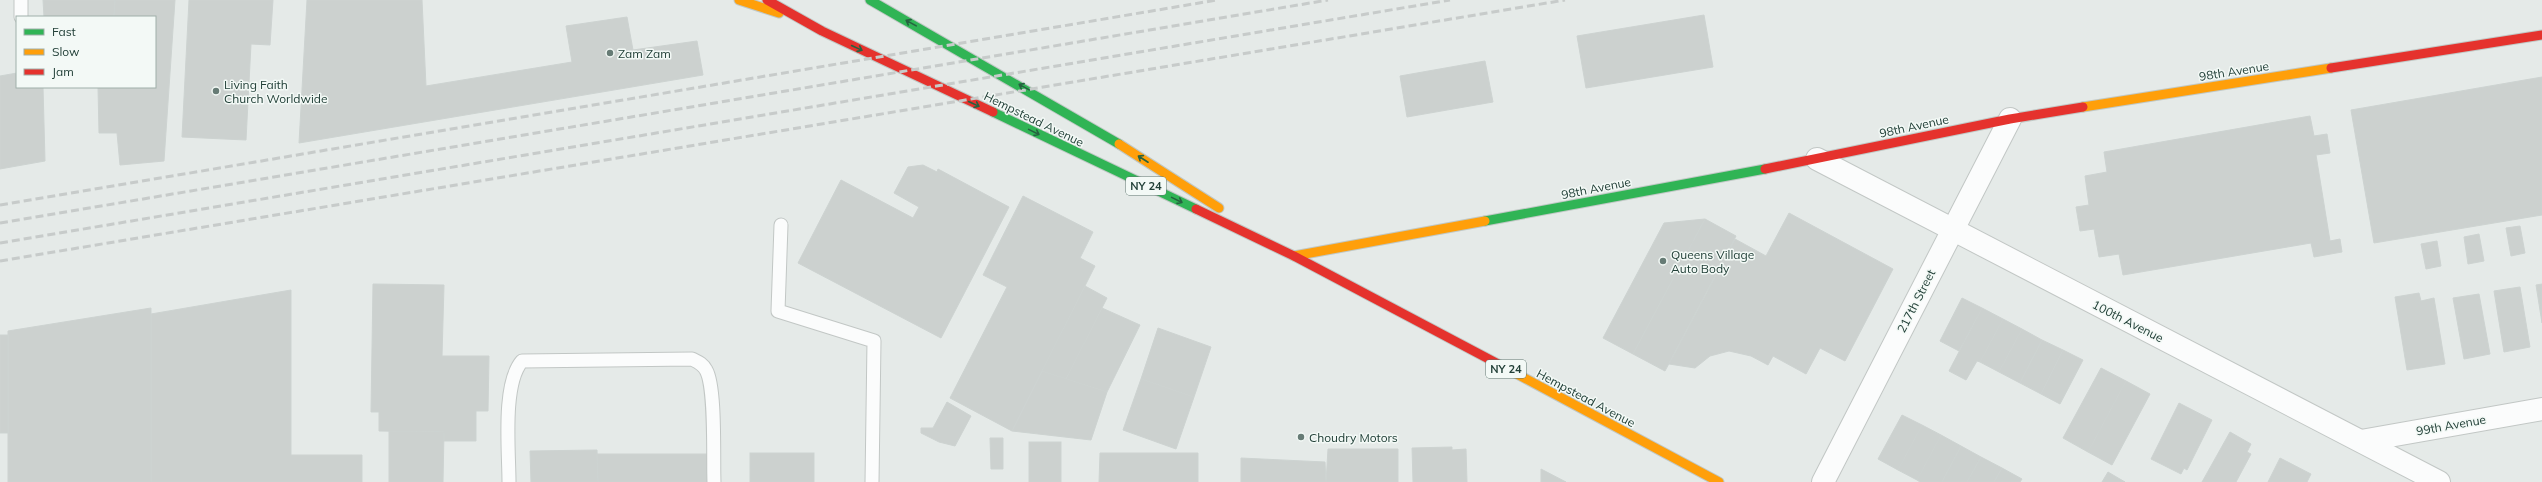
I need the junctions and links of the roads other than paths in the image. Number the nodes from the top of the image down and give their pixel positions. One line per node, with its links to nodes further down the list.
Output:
1 (21, 0): 5 (lane)
2 (739, 0): 6 (main road, NY 24)
3 (767, 0): 6 (main road, Hempstead Avenue)
4 (870, 0): 12 (main road, Hempstead Avenue / NY 24, one-way to 4)
5 (21, 16)
6 (799, 20): 12 (main road, Hempstead Avenue / NY 24, one-way to 12)
7 (2542, 34): 8 (main road, 98th Avenue)
8 (2010, 119): 9 (main road, 98th Avenue); 11 (street, 217th Street)
9 (1817, 159): 11 (street, 100th Avenue); 12 (main road, 98th Avenue)
10 (781, 226): 17 (lane)
11 (1953, 230): 14 (street, 100th Avenue); 19 (street, 217th Street)
12 (1294, 256): 18 (main road, Hempstead Avenue / NY 24)
13 (2542, 409): 14 (street, 99th Avenue)
14 (2361, 441): 20 (street, 100th Avenue)
15 (509, 482): 16 (lane)
16 (714, 482)
17 (872, 482)
18 (1719, 482)
19 (1823, 482)
20 (2438, 482)

